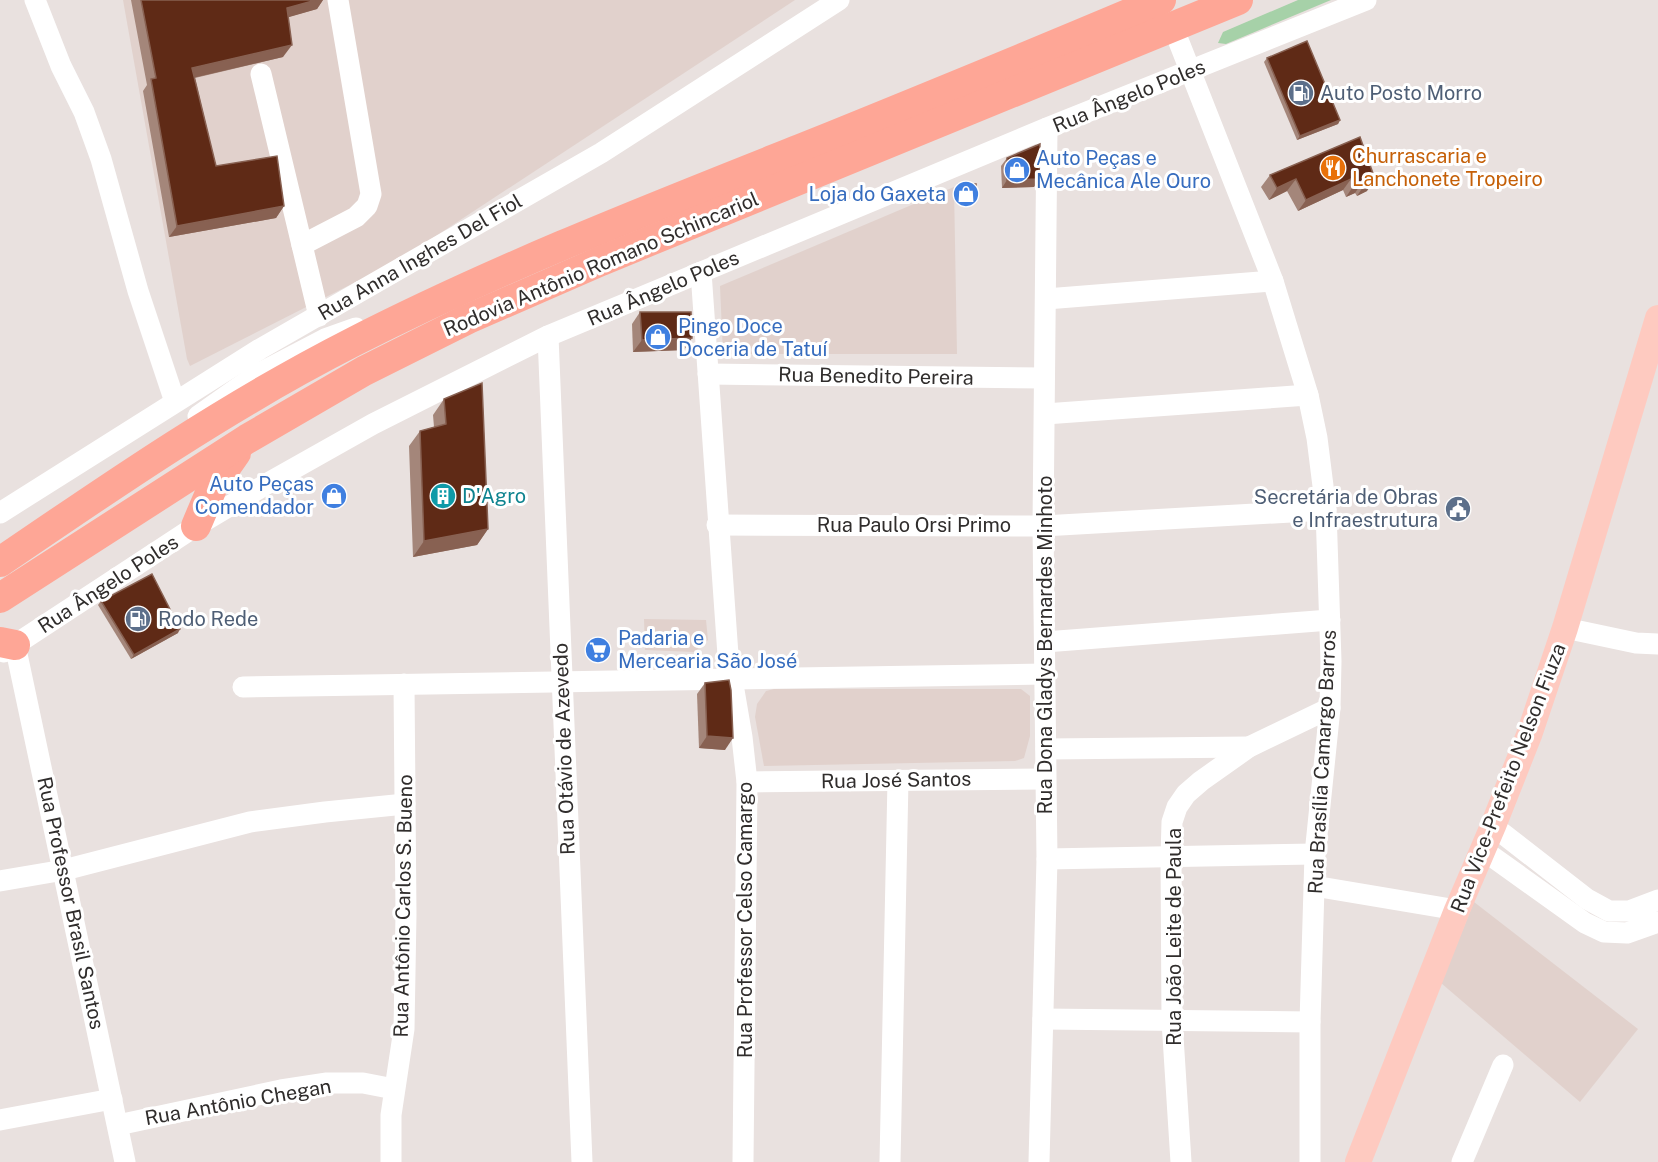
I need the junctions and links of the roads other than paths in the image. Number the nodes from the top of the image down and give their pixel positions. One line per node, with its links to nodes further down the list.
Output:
1 (35, 0): 23 (street)
2 (338, 0): 13 (street)
3 (839, 0): 17 (street, Rua Anna Inghes Del Fiol)
4 (1111, 0): 9 (highway)
5 (1161, 0): 9 (highway, Rodovia Antônio Romano Schincariol)
6 (1238, 0): 8 (highway, Rodovia Antônio Romano Schincariol)
7 (1366, 0): 10 (street, Rua Ângelo Poles)
8 (1173, 27): 10 (street, Rua Brasília Camargo Barros); 25 (highway, Rodovia Antônio Romano Schincariol)
9 (1092, 29): 31 (highway, Rodovia Antônio Romano Schincariol)
10 (1191, 71): 12 (street, Rua Ângelo Poles); 15 (street, Rua Brasília Camargo Barros)
11 (261, 74): 13 (street)
12 (1047, 128): 14 (street, Rua Ângelo Poles); 16 (street, Rua Dona Gladys Bernardes Minhoto)
13 (302, 245): 17 (street)
14 (701, 272): 19 (street, Rua Ângelo Poles); 20 (street, Rua Professor Celso Camargo)
15 (1273, 281): 16 (street); 22 (street, Rua Brasília Camargo Barros)
16 (1046, 299): 21 (street, Rua Dona Gladys Bernardes Minhoto)
17 (319, 315): 23 (street, Rua Anna Inghes Del Fiol)
18 (1658, 318): 34 (main road, Rua Vice-Prefeito Nelson Fiuza)
19 (549, 336): 29 (street, Rua Ângelo Poles); 40 (street, Rua Otávio de Azevedo)
20 (708, 374): 21 (street, Rua Benedito Pereira); 28 (street, Rua Professor Celso Camargo)
21 (1044, 378): 24 (street, Rua Dona Gladys Bernardes Minhoto)
22 (1308, 395): 24 (street); 26 (street, Rua Brasília Camargo Barros)
23 (175, 402): 27 (street, Rua Anna Inghes Del Fiol)
24 (1045, 414): 30 (street, Rua Dona Gladys Bernardes Minhoto)
25 (247, 439): 29 (highway); 32 (highway, Rodovia Antônio Romano Schincariol)
26 (1326, 510): 30 (street, Rua Paulo Orsi Primo); 33 (street, Rua Brasília Camargo Barros)
27 (0, 513)
28 (717, 525): 30 (street, Rua Paulo Orsi Primo); 39 (street, Rua Professor Celso Camargo)
29 (196, 526): 37 (street, Rua Ângelo Poles)
30 (1043, 526): 35 (street, Rua Dona Gladys Bernardes Minhoto)
31 (0, 562)
32 (0, 598)
33 (1330, 620): 35 (street); 43 (street, Rua Brasília Camargo Barros)
34 (1565, 628): 36 (street); 50 (main road, Rua Vice-Prefeito Nelson Fiuza)
35 (1045, 642): 38 (street, Rua Dona Gladys Bernardes Minhoto)
36 (1658, 644)
37 (5, 647): 55 (street, Rua Professor Brasil Santos)
38 (1045, 674): 39 (street); 45 (street, Rua Dona Gladys Bernardes Minhoto)
39 (731, 679): 40 (street); 48 (street, Rua Professor Celso Camargo)
40 (561, 682): 41 (street); 71 (street, Rua Otávio de Azevedo)
41 (404, 684): 42 (street); 49 (street, Rua Antônio Carlos S. Bueno)
42 (243, 687)
43 (1330, 708): 44 (street, Rua João Leite de Paula); 52 (street, Rua Brasília Camargo Barros)
44 (1249, 747): 45 (street, Rua João Leite de Paula); 53 (street, Rua João Leite de Paula)
45 (1046, 749): 46 (street, Rua Dona Gladys Bernardes Minhoto)
46 (1045, 779): 47 (street, Rua José Santos); 54 (street, Rua Dona Gladys Bernardes Minhoto)
47 (898, 780): 48 (street, Rua José Santos); 73 (street)
48 (747, 782): 72 (street, Rua Professor Celso Camargo)
49 (405, 804): 55 (street); 65 (street, Rua Antônio Carlos S. Bueno)
50 (1493, 826): 51 (main road, Rua Vice-Prefeito Nelson Fiuza); 58 (street)
51 (1483, 850): 59 (main road, Rua Vice-Prefeito Nelson Fiuza); 60 (street)
52 (1315, 854): 53 (street); 57 (street, Rua Brasília Camargo Barros)
53 (1171, 857): 54 (street); 62 (street, Rua João Leite de Paula)
54 (1047, 859): 61 (street, Rua Dona Gladys Bernardes Minhoto)
55 (64, 870): 56 (street); 66 (street, Rua Professor Brasil Santos)
56 (0, 881)
57 (1314, 886): 59 (street); 63 (street, Rua Brasília Camargo Barros)
58 (1658, 900)
59 (1457, 910): 77 (main road, Rua Vice-Prefeito Nelson Fiuza)
60 (1658, 922)
61 (1043, 1019): 62 (street); 74 (street, Rua Dona Gladys Bernardes Minhoto)
62 (1172, 1021): 63 (street); 75 (street, Rua João Leite de Paula)
63 (1310, 1022): 76 (street, Rua Brasília Camargo Barros)
64 (1503, 1065): 78 (street)
65 (394, 1089): 68 (street, Rua Antônio Chegan); 70 (street, Rua Antônio Carlos S. Bueno)
66 (112, 1099): 67 (street); 68 (street, Rua Professor Brasil Santos)
67 (0, 1120)
68 (118, 1125): 69 (street, Rua Professor Brasil Santos)
69 (125, 1162)
70 (390, 1162)
71 (582, 1162)
72 (744, 1162)
73 (890, 1162)
74 (1039, 1162)
75 (1181, 1162)
76 (1310, 1162)
77 (1358, 1162)
78 (1462, 1162)

